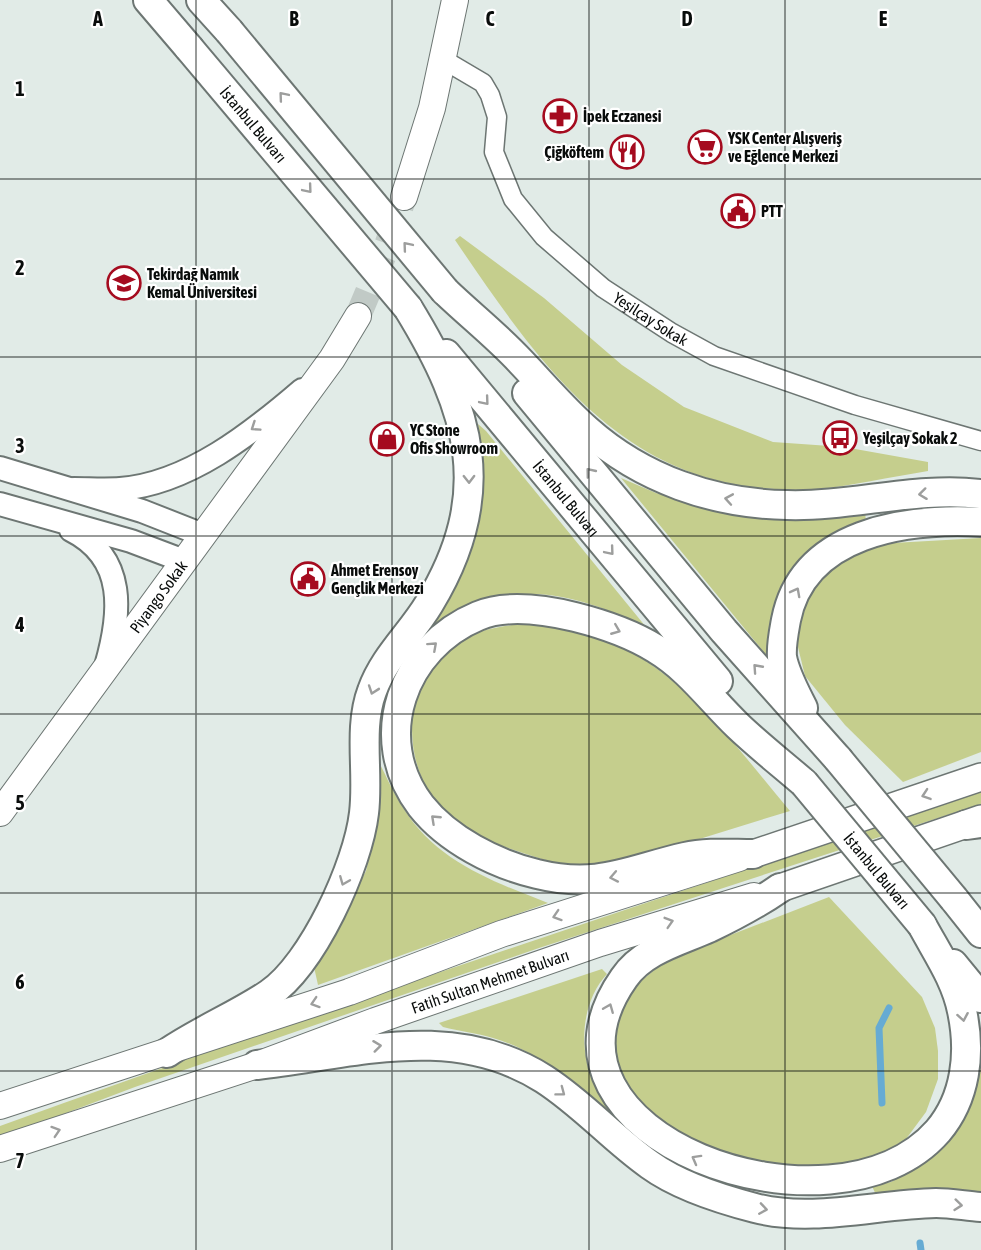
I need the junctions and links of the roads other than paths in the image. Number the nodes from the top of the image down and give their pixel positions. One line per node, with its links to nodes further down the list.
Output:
1 (148, 0): 7 (highway, İstanbul Bulvarı, one-way to 7, bridge)
2 (201, 0): 6 (highway, one-way to 2, bridge)
3 (455, 0): 4 (main road)
4 (444, 60): 5 (main road); 10 (street, Yeşilçay Sokak)
5 (404, 197)
6 (445, 291): 13 (highway, one-way to 6); 20 (highway, one-way to 6)
7 (408, 308): 22 (highway, İstanbul Bulvarı, one-way to 22); 32 (highway, one-way to 32)
8 (358, 316): 9 (main road, Piyango Sokak)
9 (317, 378): 12 (street, one-way to 12); 17 (main road, Piyango Sokak)
10 (981, 441)
11 (0, 468): 12 (street)
12 (74, 489): 17 (street)
13 (981, 494)
14 (0, 504): 15 (street)
15 (45, 518): 18 (street); 19 (street)
16 (981, 522): 20 (highway, one-way to 16)
17 (203, 535): 18 (main road, Piyango Sokak)
18 (184, 561): 19 (main road, Piyango Sokak)
19 (105, 669): 23 (main road, Piyango Sokak)
20 (838, 759): 27 (highway, bridge)
21 (981, 777): 25 (main road, one-way to 25)
22 (804, 783): 25 (highway, one-way to 22); 28 (highway, İstanbul Bulvarı, bridge)
23 (0, 813)
24 (976, 822): 26 (main road, Fatih Sultan Mehmet Bulvarı)
25 (753, 854): 32 (main road, one-way to 32)
26 (780, 888): 28 (highway, one-way to 26); 33 (main road, Fatih Sultan Mehmet Bulvarı, one-way to 26)
27 (954, 899): 29 (highway); 30 (highway)
28 (922, 926): 31 (highway, İstanbul Bulvarı)
29 (981, 928)
30 (981, 933)
31 (981, 998)
32 (167, 1053): 34 (main road)
33 (257, 1065): 35 (main road, Fatih Sultan Mehmet Bulvarı, one-way to 33); 36 (highway, one-way to 36)
34 (0, 1106)
35 (0, 1149)
36 (981, 1207)

